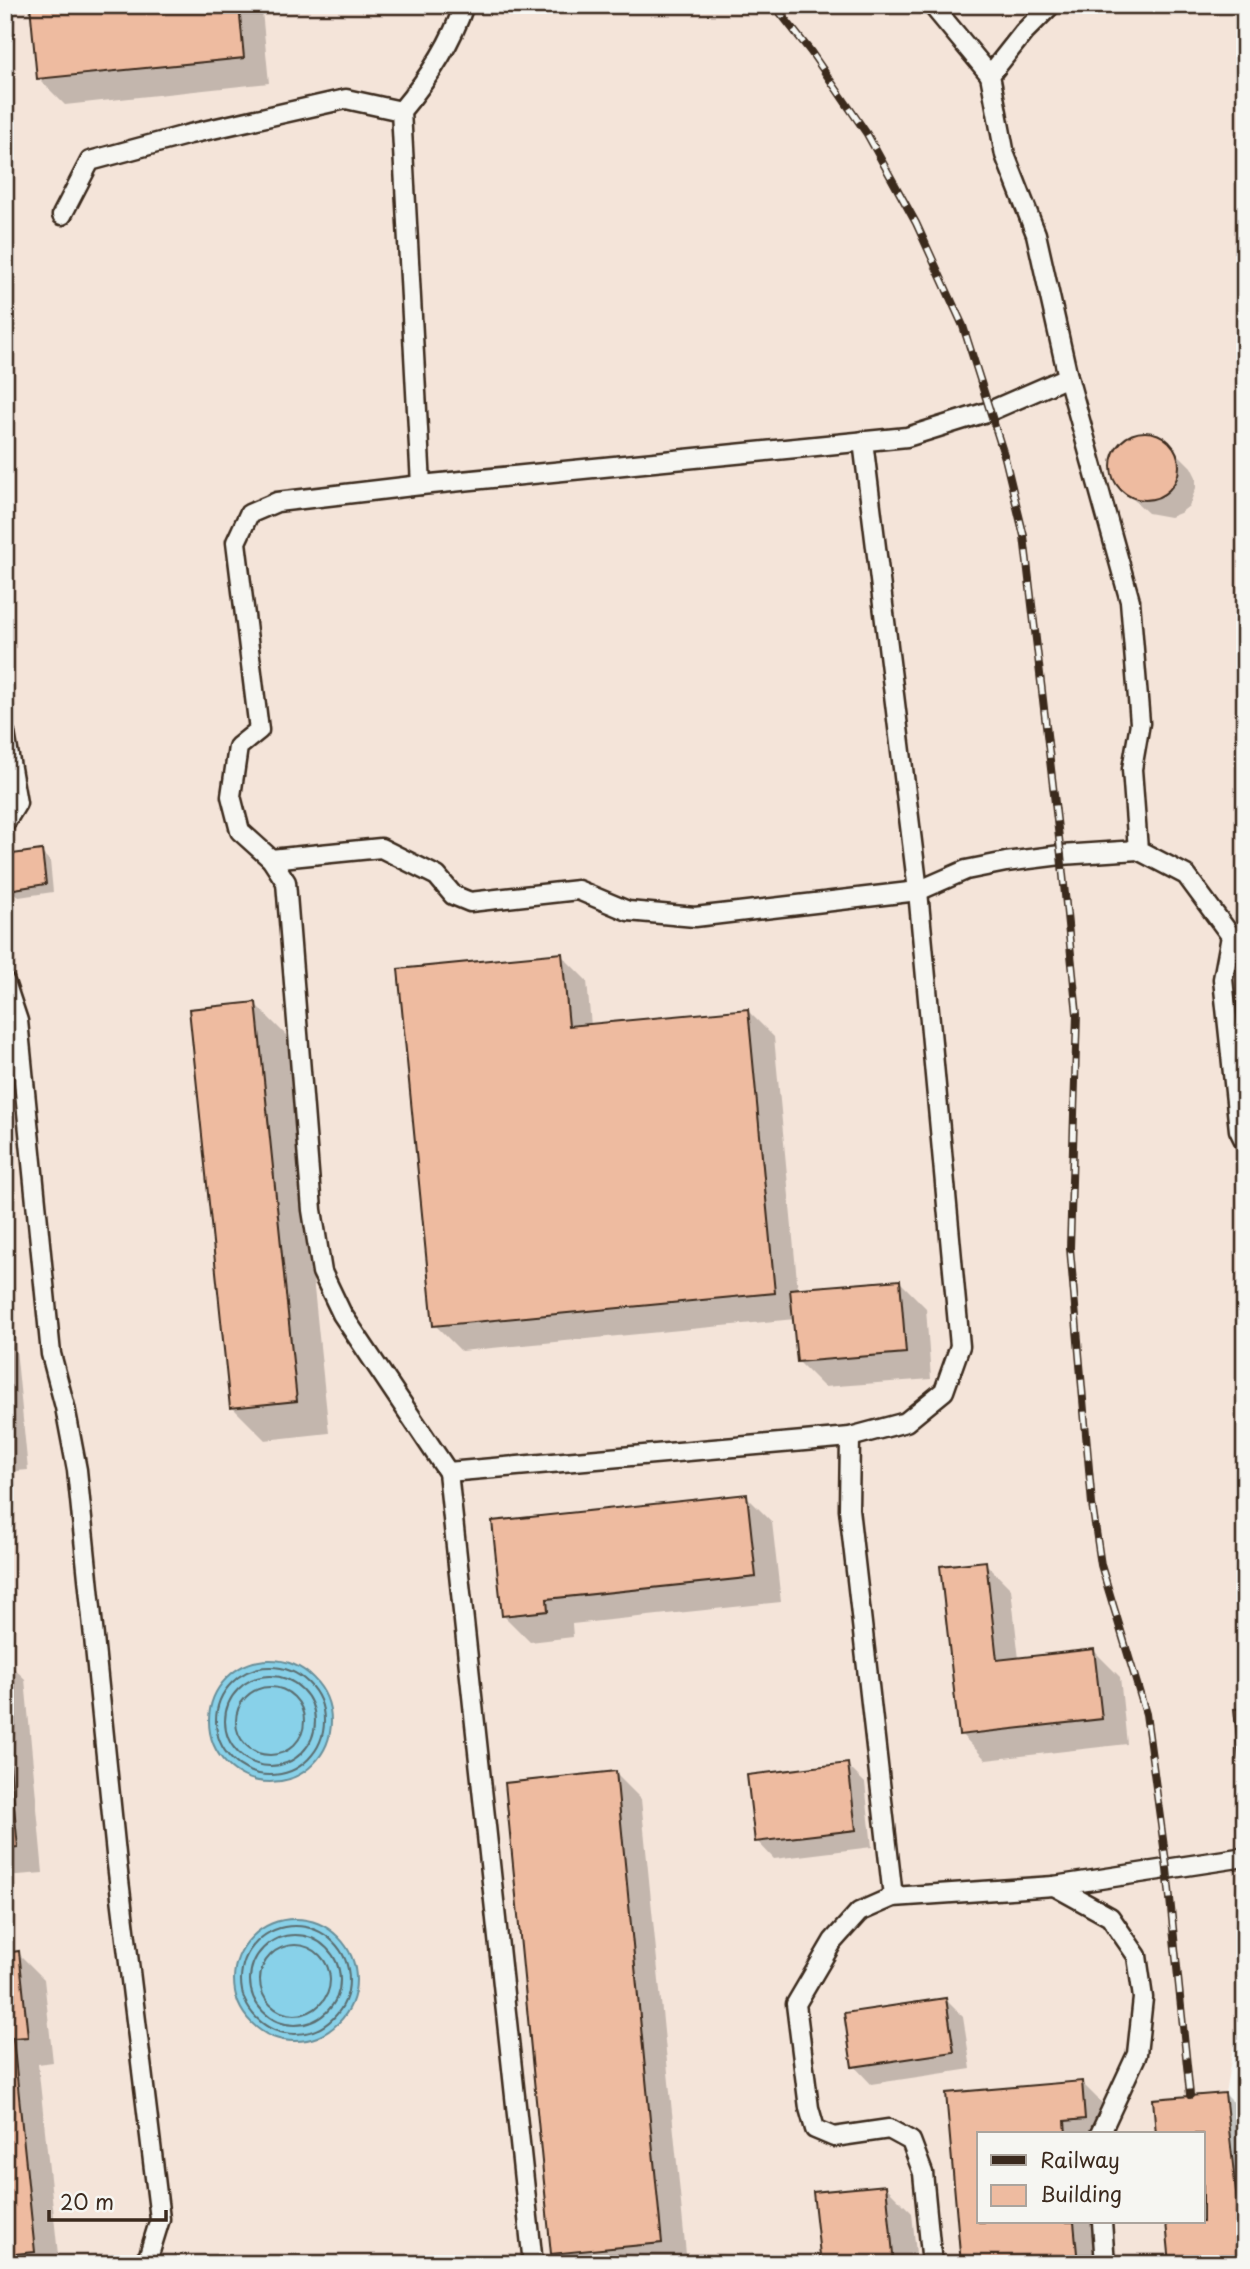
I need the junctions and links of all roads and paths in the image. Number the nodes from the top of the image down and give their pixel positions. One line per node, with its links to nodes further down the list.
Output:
1 (464, 5): 5 (lane)
2 (932, 5): 4 (lane)
3 (1051, 5): 4 (lane)
4 (990, 75): 7 (lane)
5 (401, 111): 6 (lane); 9 (lane)
6 (62, 215)
7 (1068, 377): 8 (lane); 12 (lane)
8 (863, 441): 9 (lane); 14 (lane)
9 (421, 485): 13 (lane)
10 (5, 733): 11 (lane)
11 (5, 823)
12 (1138, 850): 14 (lane); 15 (lane)
13 (271, 859): 14 (lane); 19 (lane)
14 (918, 891): 18 (lane)
15 (1238, 932): 17 (lane)
16 (5, 982): 25 (lane)
17 (1245, 1142)
18 (850, 1437): 19 (lane); 22 (lane)
19 (448, 1472): 26 (lane)
20 (1245, 1857): 21 (lane)
21 (1054, 1886): 22 (lane); 23 (lane)
22 (893, 1896): 27 (lane)
23 (1101, 2132)
24 (1102, 2224): 28 (lane)
25 (139, 2264)
26 (533, 2264)
27 (932, 2264)
28 (1105, 2264)

